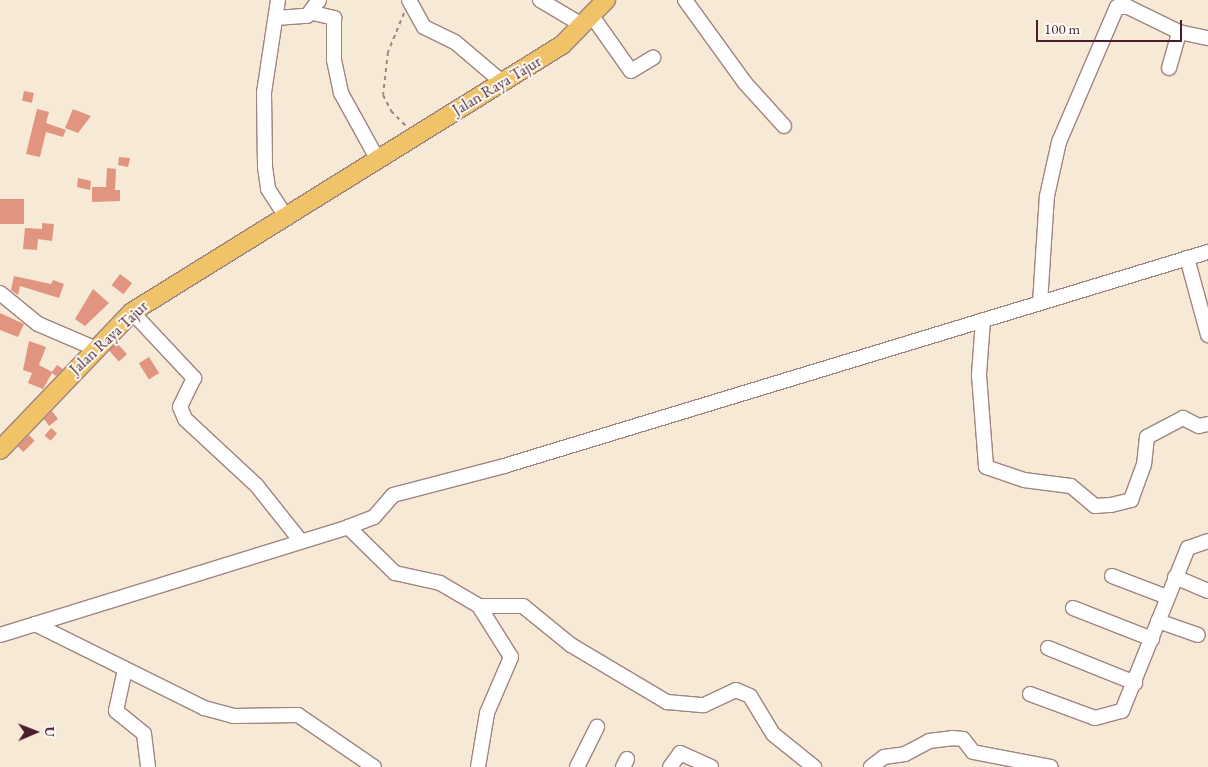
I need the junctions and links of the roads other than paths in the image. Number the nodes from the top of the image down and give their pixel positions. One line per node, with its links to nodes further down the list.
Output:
1 (278, 0): 7 (street)
2 (540, 0): 8 (street)
3 (606, 0): 8 (main road, Jalan Raya Tajur)
4 (685, 0): 14 (street)
5 (408, 1): 13 (street)
6 (316, 6): 7 (street); 15 (street)
7 (276, 18): 16 (street)
8 (587, 20): 11 (street); 13 (main road, Jalan Raya Tajur)
9 (1180, 32): 10 (street); 12 (street); 20 (street)
10 (1208, 38)
11 (654, 58)
12 (1170, 68)
13 (501, 81): 15 (main road, Jalan Raya Tajur)
14 (784, 126)
15 (378, 160): 16 (main road, Jalan Raya Tajur)
16 (287, 218): 21 (main road, Jalan Raya Tajur)
17 (1208, 252): 18 (street)
18 (1187, 258): 20 (street); 23 (street)
19 (0, 293): 24 (street)
20 (1040, 303): 22 (street)
21 (132, 312): 24 (main road, Jalan Raya Tajur); 28 (street)
22 (983, 320): 25 (street); 27 (street)
23 (1208, 335)
24 (94, 348): 26 (main road, Jalan Raya Tajur)
25 (1208, 424)
26 (0, 450)
27 (348, 527): 28 (street); 34 (street)
28 (300, 540): 37 (street)
29 (1208, 542): 31 (street)
30 (1112, 576): 33 (street)
31 (1175, 577): 32 (street); 33 (street)
32 (1208, 591)
33 (1167, 597): 36 (street)
34 (479, 606): 48 (street); 52 (street)
35 (1073, 608): 40 (street)
36 (1158, 621): 38 (street); 40 (street)
37 (35, 624): 39 (street); 42 (street)
38 (1198, 635)
39 (0, 636)
40 (1152, 639): 43 (street)
41 (1048, 648): 43 (street)
42 (125, 669): 46 (street); 47 (street)
43 (1135, 683): 44 (street)
44 (1030, 694)
45 (597, 727): 49 (street)
46 (148, 767)
47 (374, 767)
48 (478, 767)
49 (577, 767)
50 (670, 767): 51 (street)
51 (711, 767)
52 (814, 767)
53 (871, 767): 54 (street)
54 (1050, 767)

